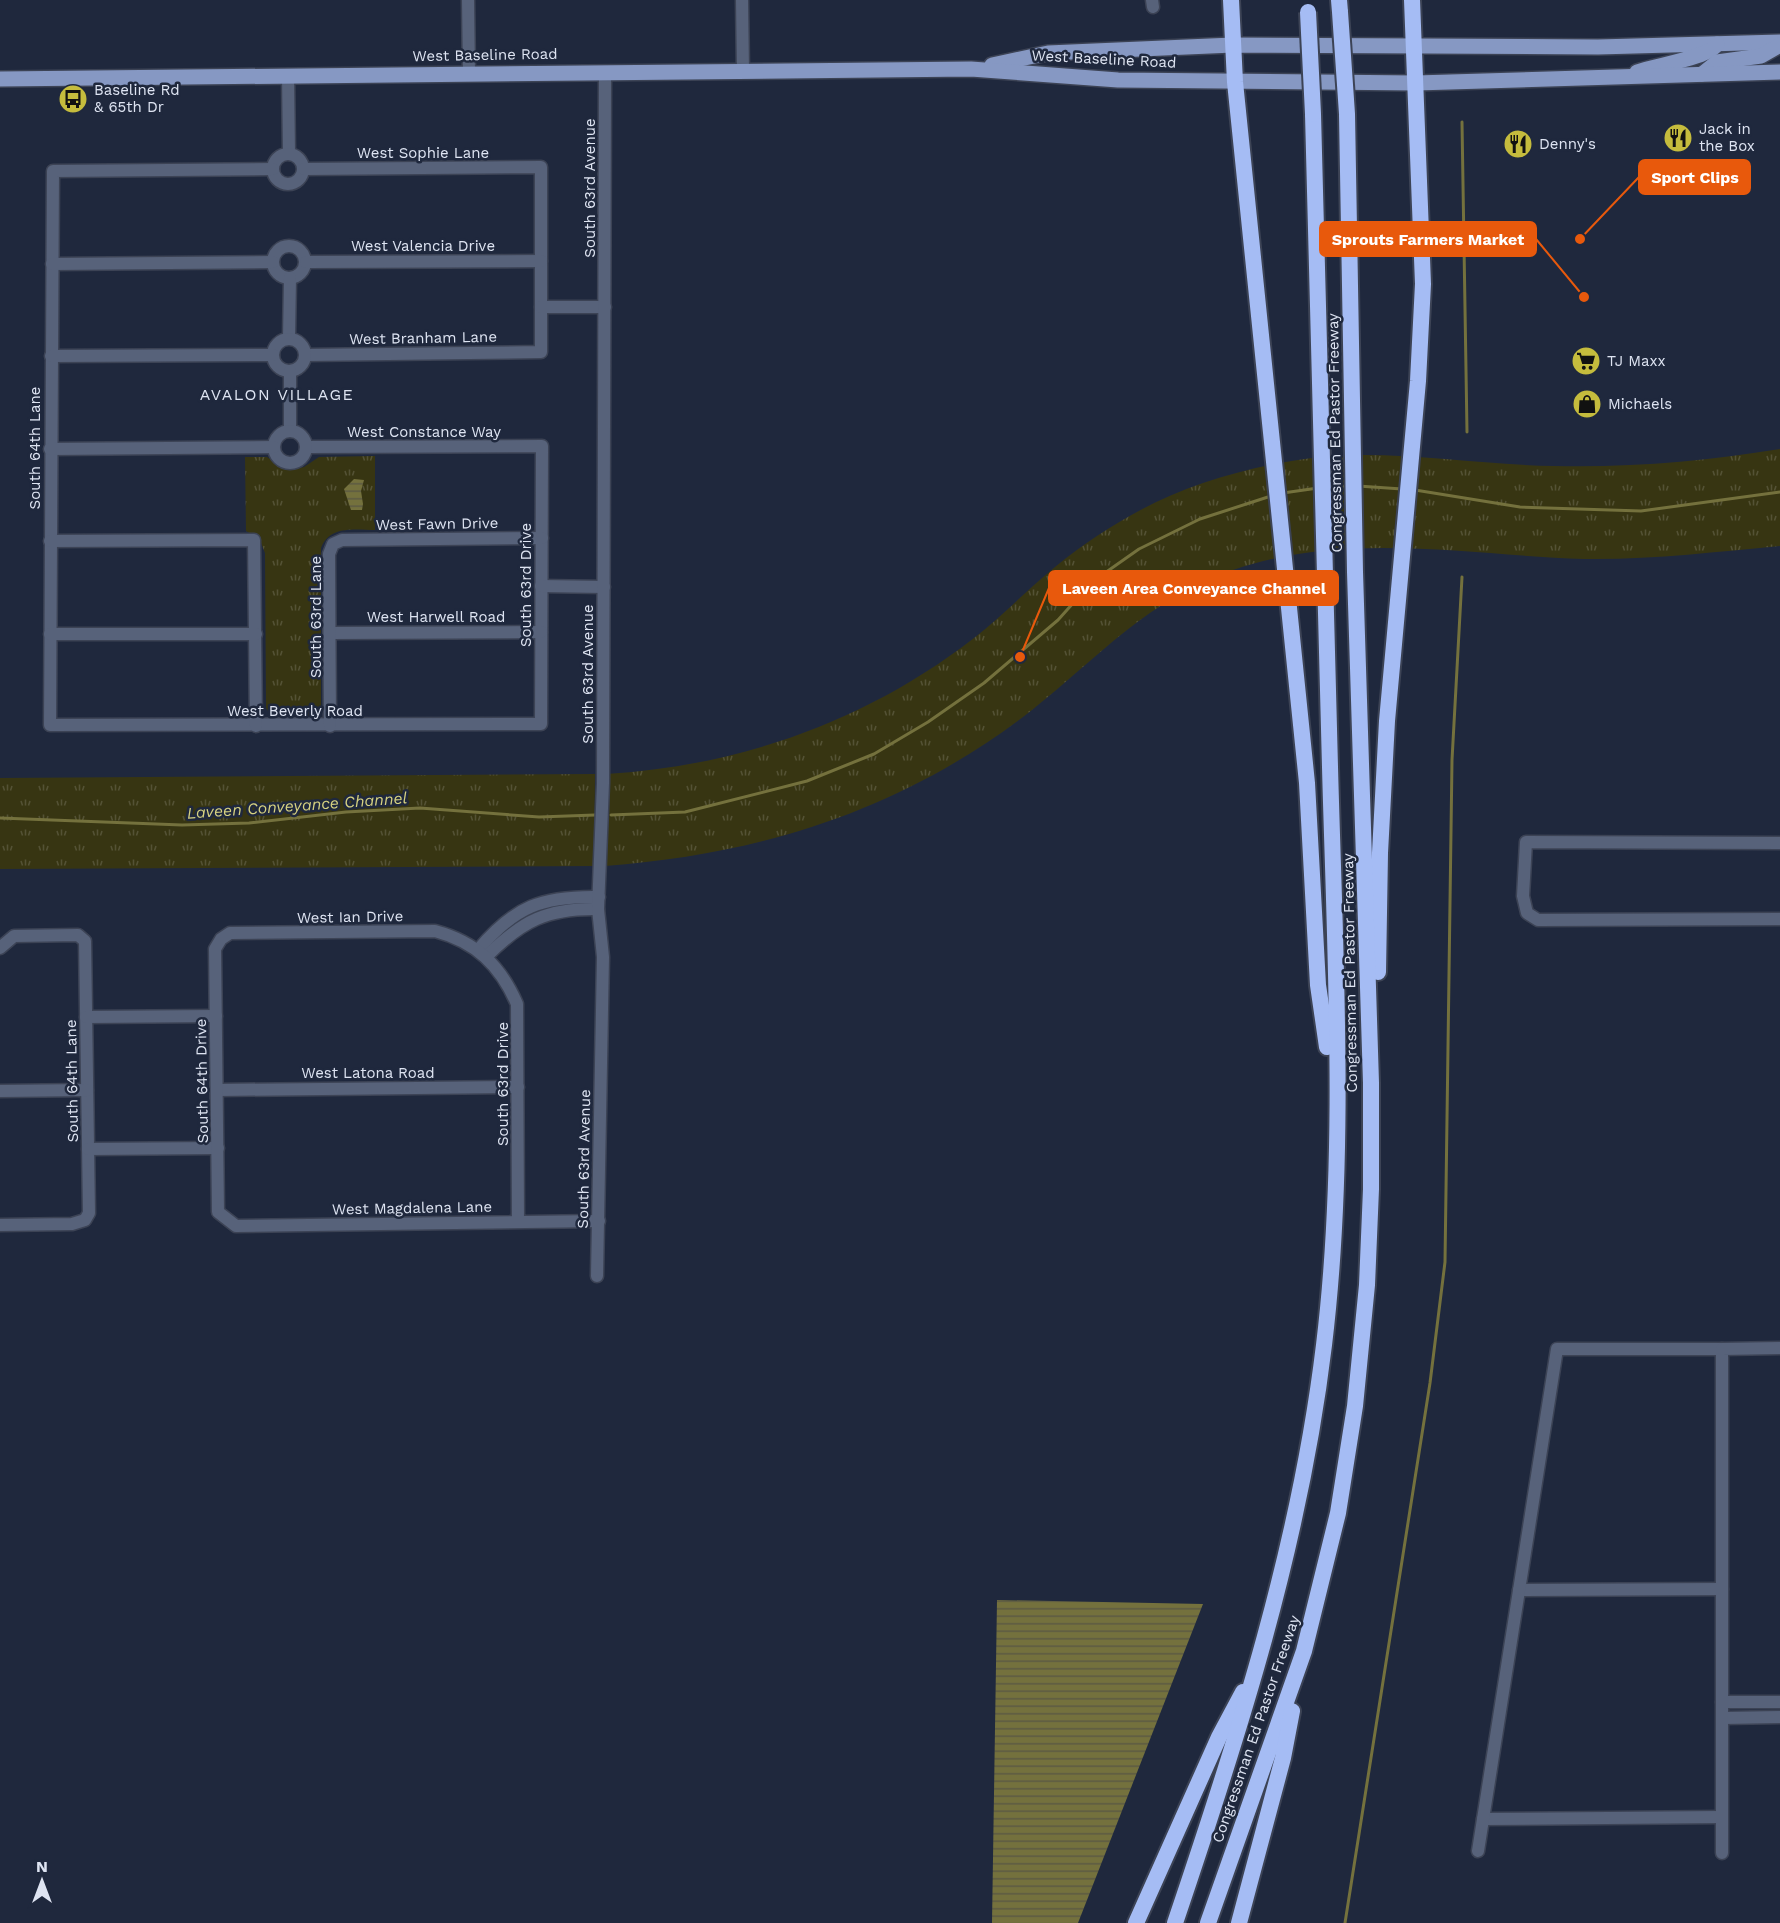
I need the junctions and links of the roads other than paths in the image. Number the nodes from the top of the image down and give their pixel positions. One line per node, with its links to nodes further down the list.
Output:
1 (468, 0): 15 (street)
2 (742, 0): 12 (street)
3 (1232, 0): 10 (highway)
4 (1412, 0): 7 (highway)
5 (1307, 6): 64 (highway, Congressman Ed Pastor Freeway, bridge)
6 (1340, 6): 63 (highway, Congressman Ed Pastor Freeway, bridge)
7 (1414, 44): 8 (main road, West Baseline Road); 10 (main road, West Baseline Road); 21 (highway)
8 (1717, 44): 9 (main road, West Baseline Road); 18 (main road)
9 (1780, 44): 16 (main road)
10 (1233, 45): 11 (main road, West Baseline Road); 20 (highway)
11 (971, 69): 12 (main road, West Baseline Road); 20 (main road, West Baseline Road)
12 (743, 71): 13 (main road, West Baseline Road)
13 (605, 72): 15 (main road, West Baseline Road); 31 (street, South 63rd Avenue)
14 (1780, 72): 16 (main road)
15 (469, 73): 17 (main road, West Baseline Road)
16 (1702, 74): 18 (main road, West Baseline Road)
17 (288, 75): 19 (main road, West Baseline Road); 22 (street)
18 (1623, 77): 21 (main road, West Baseline Road)
19 (0, 79)
20 (1235, 82): 21 (main road, West Baseline Road); 64 (highway)
21 (1416, 83): 63 (highway)
22 (289, 154): 23 (street); 24 (street)
23 (273, 169): 24 (street); 28 (street, South 64th Lane)
24 (304, 169): 25 (street, West Sophie Lane)
25 (541, 261): 27 (street, West Valencia Drive); 30 (street)
26 (273, 262): 27 (street); 28 (street); 29 (street)
27 (306, 262): 29 (street)
28 (52, 264): 35 (street, South 64th Lane)
29 (290, 278): 32 (street)
30 (541, 307): 31 (street); 34 (street, West Branham Lane)
31 (605, 307): 46 (street, South 63rd Avenue)
32 (290, 339): 33 (street); 34 (street)
33 (273, 355): 35 (street); 36 (street)
34 (306, 355): 36 (street)
35 (51, 356): 41 (street, South 64th Lane)
36 (290, 371): 37 (street)
37 (290, 431): 39 (street); 40 (street)
38 (542, 446): 40 (street, West Constance Way); 42 (street, South 63rd Drive)
39 (274, 447): 40 (street); 41 (street)
40 (306, 447)
41 (50, 449): 43 (street, South 64th Lane)
42 (542, 538): 44 (street, West Fawn Drive); 45 (street, South 63rd Drive)
43 (50, 541): 48 (street); 50 (street, South 64th Lane)
44 (333, 544): 49 (street, South 63rd Lane)
45 (541, 586): 46 (street); 47 (street, South 63rd Drive)
46 (604, 587): 56 (street, South 63rd Avenue)
47 (541, 632): 49 (street, West Harwell Road); 51 (street, South 63rd Drive)
48 (256, 633): 50 (street); 53 (street)
49 (330, 633): 54 (street, South 63rd Lane)
50 (50, 634): 52 (street, South 64th Lane)
51 (540, 724): 54 (street, West Beverly Road)
52 (50, 725): 53 (street, West Beverly Road)
53 (256, 726): 54 (street, West Beverly Road)
54 (330, 726)
55 (1780, 843): 57 (street)
56 (598, 903): 60 (street); 73 (street, South 63rd Avenue)
57 (1780, 919)
58 (221, 939): 60 (street, West Ian Drive); 61 (street, South 64th Drive)
59 (0, 948): 62 (street, South 64th Lane)
60 (483, 953): 65 (street, South 63rd Drive)
61 (216, 1016): 62 (street); 67 (street, South 64th Drive)
62 (86, 1017): 66 (street, South 64th Lane)
63 (1371, 1083): 80 (highway, Congressman Ed Pastor Freeway)
64 (1335, 1086): 81 (highway, Congressman Ed Pastor Freeway)
65 (518, 1087): 67 (street, West Latona Road); 72 (street, South 63rd Drive)
66 (87, 1090): 68 (street); 70 (street, South 64th Lane)
67 (218, 1090): 69 (street, South 64th Drive)
68 (0, 1091)
69 (218, 1148): 70 (street); 71 (street, South 64th Drive)
70 (88, 1149): 74 (street, South 64th Lane)
71 (227, 1221): 72 (street, West Magdalena Lane)
72 (518, 1221): 73 (street, West Magdalena Lane)
73 (599, 1221): 75 (street, South 63rd Avenue)
74 (0, 1225)
75 (597, 1276)
76 (1780, 1348): 77 (street)
77 (1722, 1349): 78 (street); 79 (street)
78 (1722, 1589): 79 (street); 82 (street)
79 (1519, 1590): 87 (street)
80 (1304, 1651): 92 (highway, Congressman Ed Pastor Freeway); 93 (highway)
81 (1259, 1662): 90 (highway); 91 (highway, Congressman Ed Pastor Freeway)
82 (1722, 1702): 83 (street); 85 (street)
83 (1780, 1702)
84 (1780, 1717): 85 (street)
85 (1723, 1718): 86 (street)
86 (1721, 1817): 87 (street); 89 (street)
87 (1483, 1819): 88 (street)
88 (1478, 1851)
89 (1722, 1853)
90 (1136, 1923)
91 (1175, 1923)
92 (1208, 1923)
93 (1239, 1923)

